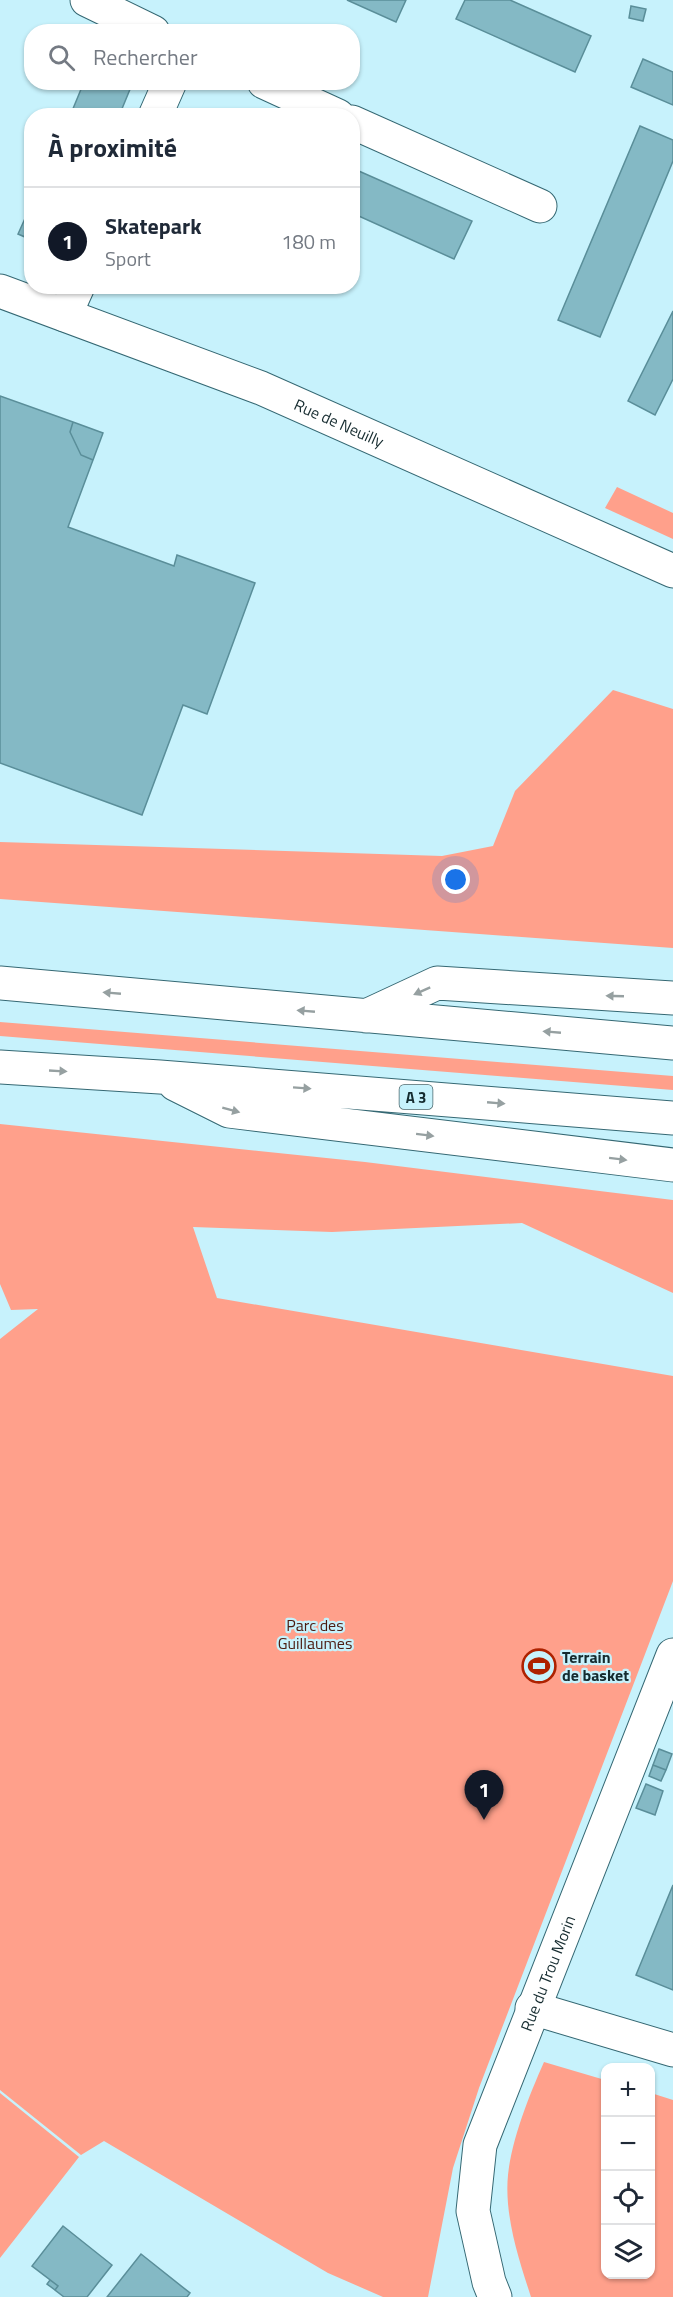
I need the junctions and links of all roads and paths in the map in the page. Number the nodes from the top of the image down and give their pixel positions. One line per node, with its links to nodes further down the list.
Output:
1 (87, 0): 2 (main road)
2 (136, 24)
3 (166, 90): 5 (main road)
4 (281, 90): 6 (main road)
5 (159, 108)
6 (321, 108)
7 (360, 126): 8 (main road)
8 (540, 206)
9 (0, 291): 10 (main road, Rue de Neuilly)
10 (71, 301): 11 (main road, Rue de Neuilly)
11 (673, 571)
12 (0, 983): 14 (main road, one-way to 12)
13 (673, 998): 14 (main road, one-way to 14)
14 (364, 1016): 15 (main road, one-way to 14)
15 (673, 1042)
16 (0, 1067): 17 (main road, A 3, one-way to 17)
17 (160, 1077): 18 (main road, A 3, one-way to 18); 19 (main road, one-way to 19)
18 (673, 1118)
19 (673, 1165)
20 (673, 1655): 21 (main road, Rue du Trou Morin)
21 (667, 1689): 22 (main road, Rue du Trou Morin)
22 (532, 2008): 23 (main road); 24 (main road, Rue du Trou Morin)
23 (673, 2050)
24 (495, 2297)

